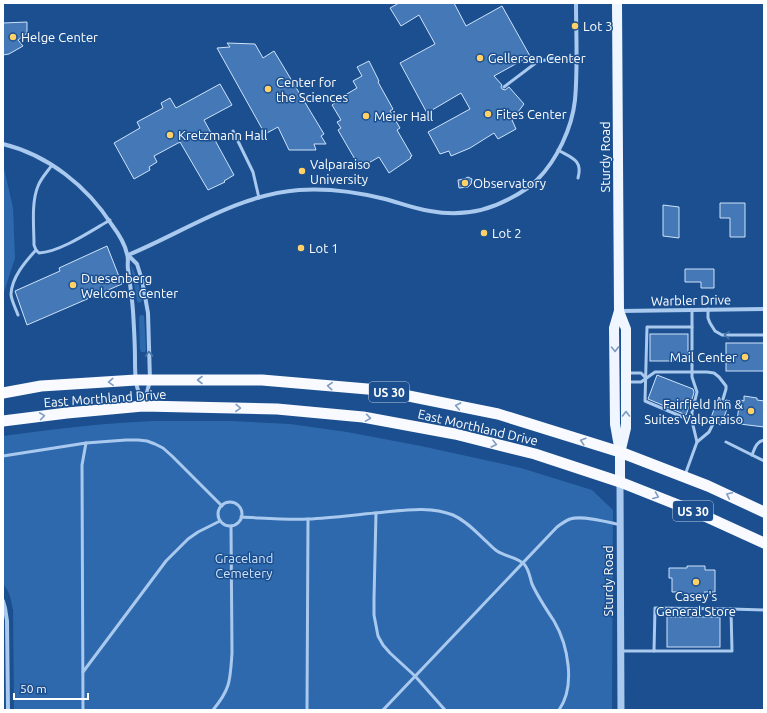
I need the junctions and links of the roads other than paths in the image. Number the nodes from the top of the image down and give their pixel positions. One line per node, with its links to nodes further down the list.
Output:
1 (576, 3): 3 (street)
2 (616, 3): 17 (main road, Sturdy Road)
3 (576, 59): 4 (lane); 7 (street)
4 (504, 88)
5 (234, 131): 10 (lane)
6 (3, 144): 8 (street)
7 (558, 150): 9 (lane); 10 (street)
8 (52, 165): 11 (street); 12 (lane)
9 (578, 178)
10 (259, 198): 13 (street)
11 (110, 220): 12 (lane); 13 (street)
12 (36, 250): 18 (lane)
13 (128, 255): 24 (street); 25 (street, one-way to 13)
14 (708, 309): 15 (street, Warbler Drive); 16 (street, Warbler Drive); 20 (lane, one-way to 14)
15 (764, 309)
16 (692, 310): 17 (street, Warbler Drive); 19 (lane)
17 (619, 311): 22 (main road, Sturdy Road); 36 (main road, Sturdy Road, one-way to 36)
18 (18, 315)
19 (692, 327): 21 (lane); 23 (lane)
20 (764, 335)
21 (692, 372): 23 (lane); 27 (lane); 29 (lane)
22 (626, 377): 23 (lane); 23 (lane); 36 (main road, Sturdy Road, one-way to 22)
23 (646, 378): 29 (lane)
24 (136, 380): 25 (highway, East Morthland Drive / US 30); 26 (highway, East Morthland Drive / US 30, one-way to 26); 28 (street)
25 (150, 380): 28 (street); 36 (highway, East Morthland Drive / US 30, one-way to 25)
26 (3, 393)
27 (723, 399)
28 (143, 406): 30 (highway, East Morthland Drive / US 30, one-way to 28); 41 (highway, East Morthland Drive / US 30, one-way to 41)
29 (692, 421): 33 (lane)
30 (3, 422)
31 (714, 422): 33 (lane)
32 (764, 440): 37 (lane)
33 (697, 442): 40 (lane)
34 (726, 442): 37 (lane)
35 (86, 443): 38 (lane); 42 (lane); 57 (lane)
36 (620, 452): 40 (highway, East Morthland Drive / US 30); 41 (main road, Sturdy Road)
37 (752, 454): 39 (lane)
38 (3, 456)
39 (764, 461)
40 (685, 477): 43 (highway, East Morthland Drive / US 30, one-way to 40)
41 (620, 482): 48 (street, Sturdy Road); 50 (highway, East Morthland Drive / US 30, one-way to 50)
42 (222, 506): 45 (lane); 47 (lane)
43 (764, 512)
44 (376, 513): 46 (lane); 51 (lane); 58 (lane)
45 (242, 517): 46 (lane); 49 (lane)
46 (308, 519): 62 (lane)
47 (220, 521): 49 (lane); 57 (lane)
48 (621, 525): 51 (lane); 55 (street, Sturdy Road)
49 (231, 526): 61 (lane)
50 (764, 543)
51 (523, 563): 58 (lane); 65 (lane)
52 (3, 601): 59 (street)
53 (731, 609): 54 (lane); 56 (lane); 56 (lane)
54 (764, 610)
55 (621, 651): 56 (lane); 66 (street, Sturdy Road)
56 (654, 651)
57 (83, 672): 60 (lane)
58 (415, 676): 63 (lane); 64 (lane)
59 (8, 710)
60 (83, 710)
61 (213, 710)
62 (307, 710)
63 (383, 710)
64 (445, 710)
65 (559, 710)
66 (621, 710)

